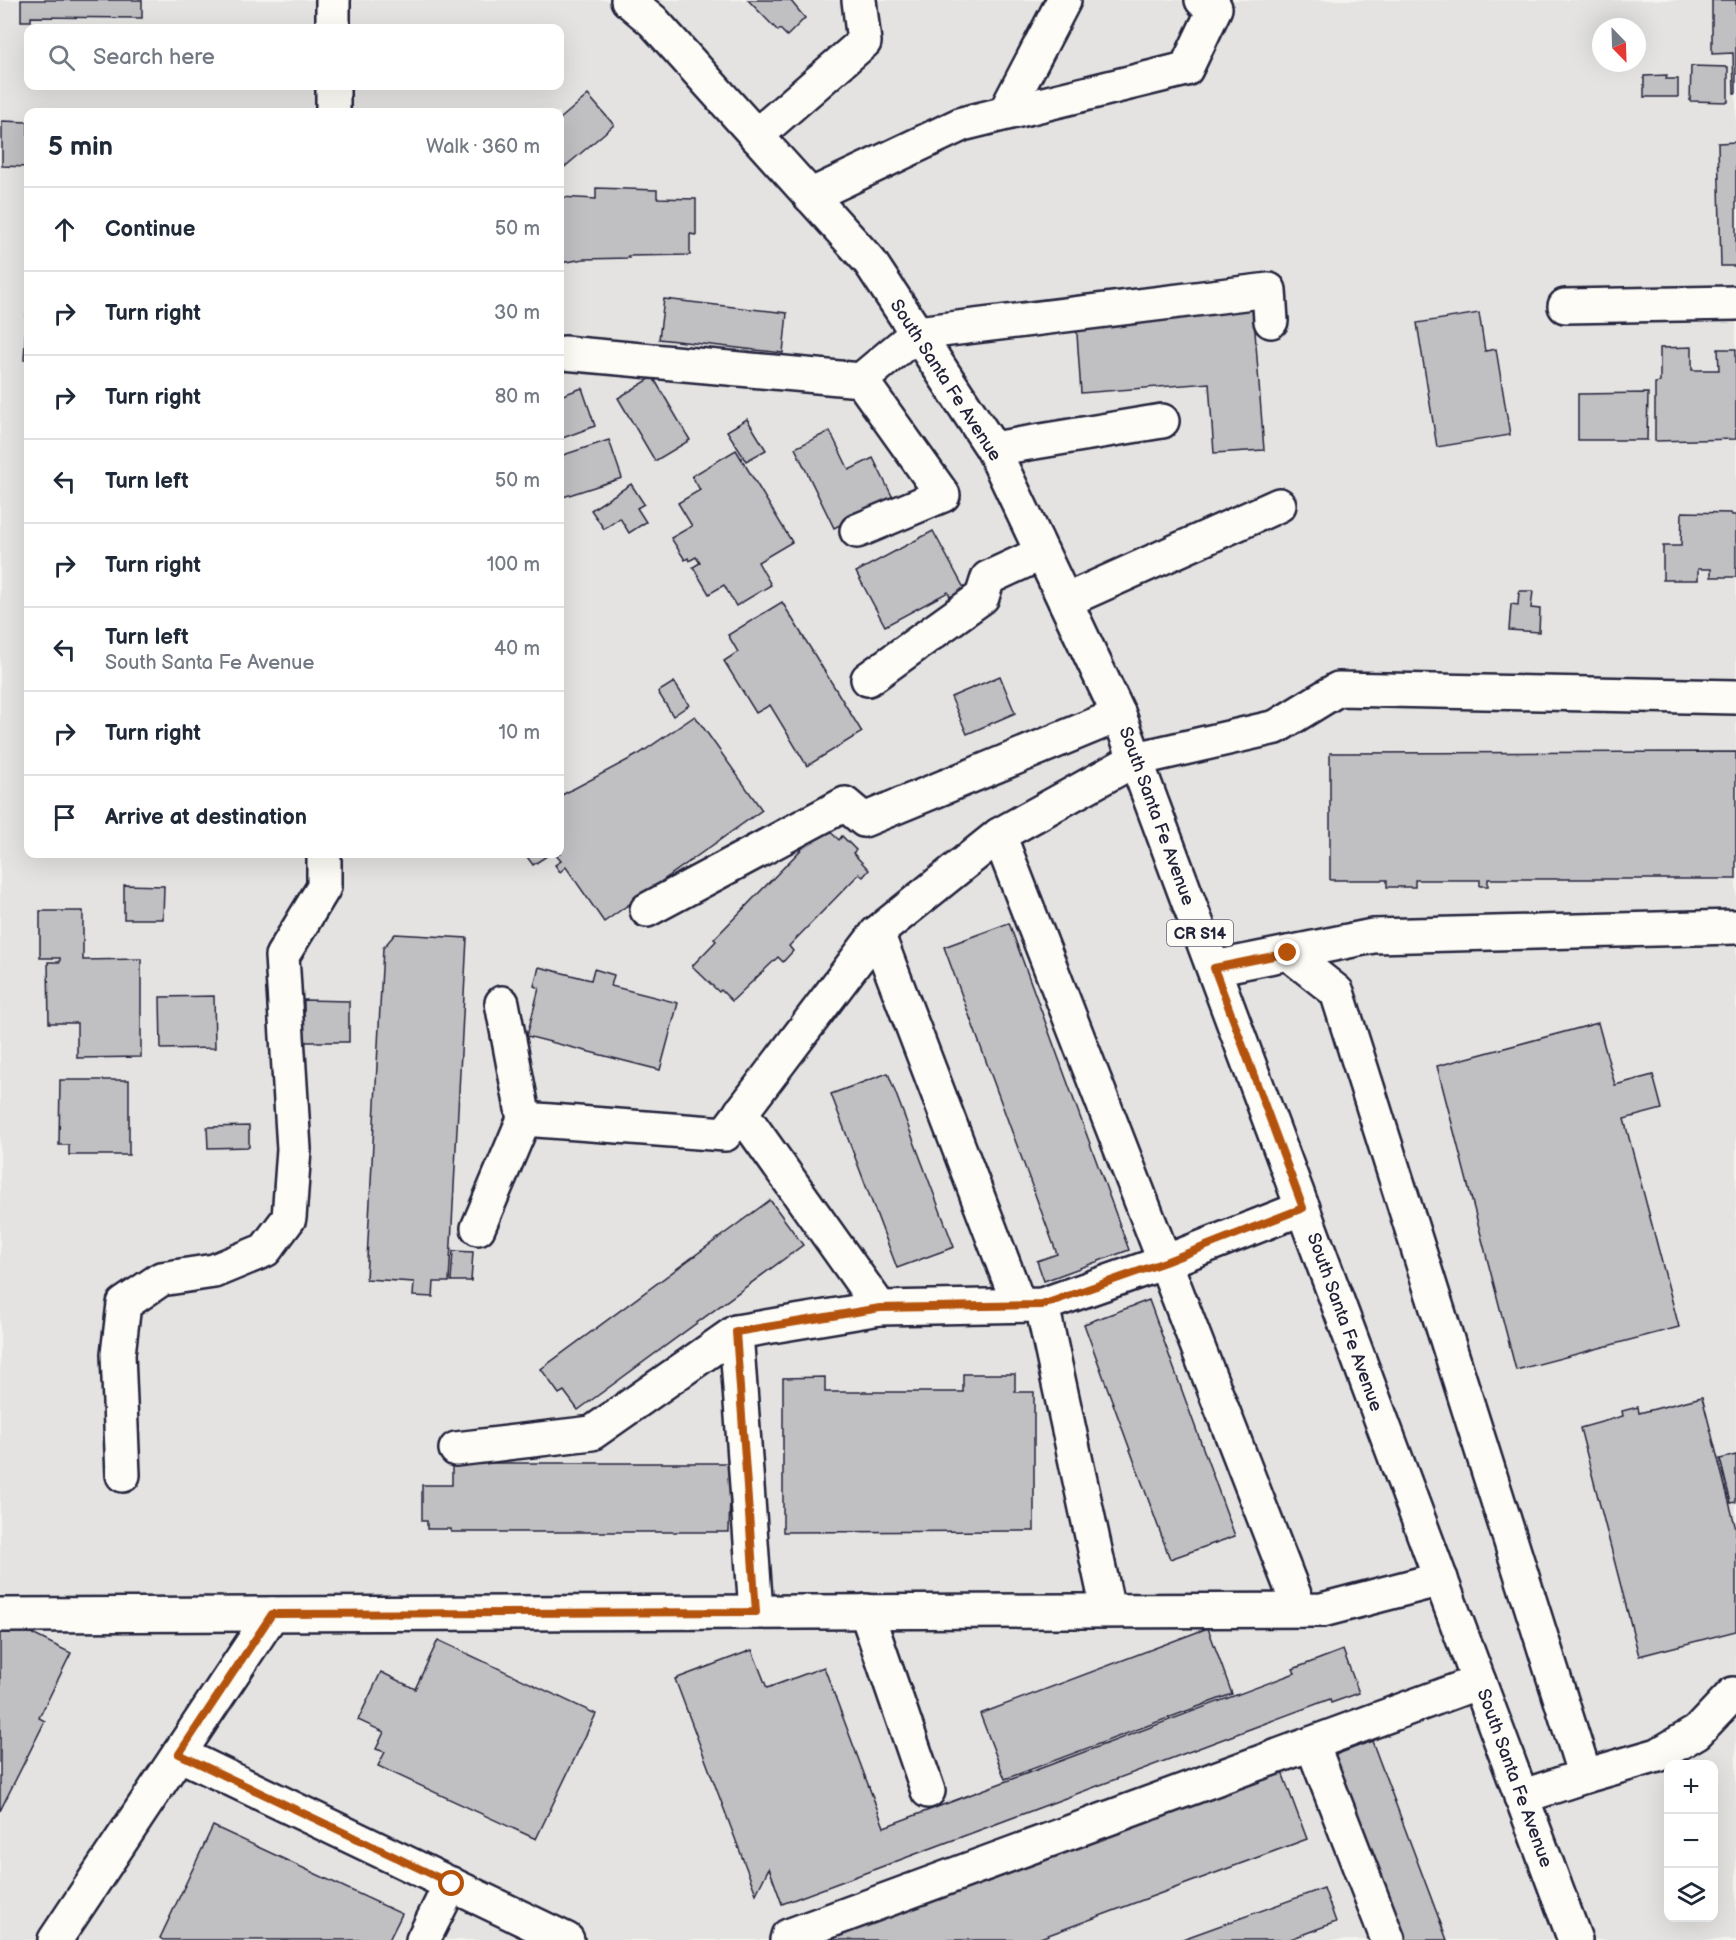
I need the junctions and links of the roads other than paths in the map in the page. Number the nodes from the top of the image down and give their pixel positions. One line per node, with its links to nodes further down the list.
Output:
1 (333, 0): 7 (main road)
2 (628, 0): 6 (main road, South Santa Fe Avenue / CR S14)
3 (859, 0): 11 (main road)
4 (1064, 0): 10 (main road)
5 (1202, 0): 10 (main road)
6 (653, 11): 11 (main road, South Santa Fe Avenue / CR S14)
7 (333, 24)
8 (333, 90): 9 (main road)
9 (333, 108)
10 (1005, 113): 12 (main road)
11 (756, 136): 12 (main road, South Santa Fe Avenue / CR S14)
12 (810, 196): 16 (main road, South Santa Fe Avenue / CR S14)
13 (1736, 303): 14 (main road)
14 (1565, 306)
15 (1271, 321): 16 (main road)
16 (917, 333): 18 (main road); 20 (main road, South Santa Fe Avenue / CR S14)
17 (564, 352): 18 (main road)
18 (861, 380): 22 (main road)
19 (1162, 422): 20 (main road)
20 (993, 449): 23 (main road, South Santa Fe Avenue / CR S14)
21 (1279, 504): 24 (main road)
22 (856, 531)
23 (1042, 553): 24 (main road, South Santa Fe Avenue / CR S14); 25 (main road)
24 (1065, 602): 27 (main road, South Santa Fe Avenue / CR S14)
25 (868, 679)
26 (1736, 697): 28 (main road)
27 (1119, 715): 28 (main road, South Santa Fe Avenue / CR S14); 31 (main road)
28 (1136, 759): 29 (main road); 35 (main road, South Santa Fe Avenue / CR S14)
29 (999, 835): 33 (main road); 41 (main road)
30 (324, 858): 46 (main road)
31 (647, 910)
32 (1736, 927): 34 (main road)
33 (877, 933): 37 (main road); 42 (main road)
34 (1288, 953): 35 (main road); 58 (main road)
35 (1214, 968): 39 (main road, South Santa Fe Avenue / CR S14)
36 (502, 1003): 38 (main road)
37 (741, 1112): 38 (main road); 43 (main road)
38 (524, 1119): 40 (main road)
39 (1303, 1208): 41 (main road); 47 (main road, South Santa Fe Avenue / CR S14)
40 (478, 1228)
41 (1165, 1262): 42 (main road); 49 (main road)
42 (1030, 1305): 43 (main road); 48 (main road)
43 (880, 1308): 44 (main road)
44 (736, 1332): 45 (main road); 51 (main road)
45 (456, 1449)
46 (123, 1475)
47 (1441, 1579): 49 (main road); 54 (main road, South Santa Fe Avenue / CR S14)
48 (1108, 1610): 49 (main road); 50 (main road)
49 (1300, 1610)
50 (866, 1611): 51 (main road); 59 (main road)
51 (756, 1612): 52 (main road)
52 (272, 1614): 53 (main road); 57 (main road)
53 (0, 1615)
54 (1479, 1682): 56 (main road); 60 (main road, South Santa Fe Avenue / CR S14)
55 (1732, 1694): 58 (main road)
56 (1312, 1744): 65 (main road); 66 (main road)
57 (179, 1754): 61 (main road); 62 (main road)
58 (1586, 1776): 60 (main road)
59 (928, 1791)
60 (1521, 1797): 67 (main road, South Santa Fe Avenue / CR S14)
61 (452, 1884): 63 (main road); 64 (main road)
62 (55, 1940)
63 (423, 1940)
64 (567, 1940)
65 (787, 1940)
66 (1388, 1940)
67 (1575, 1940)

